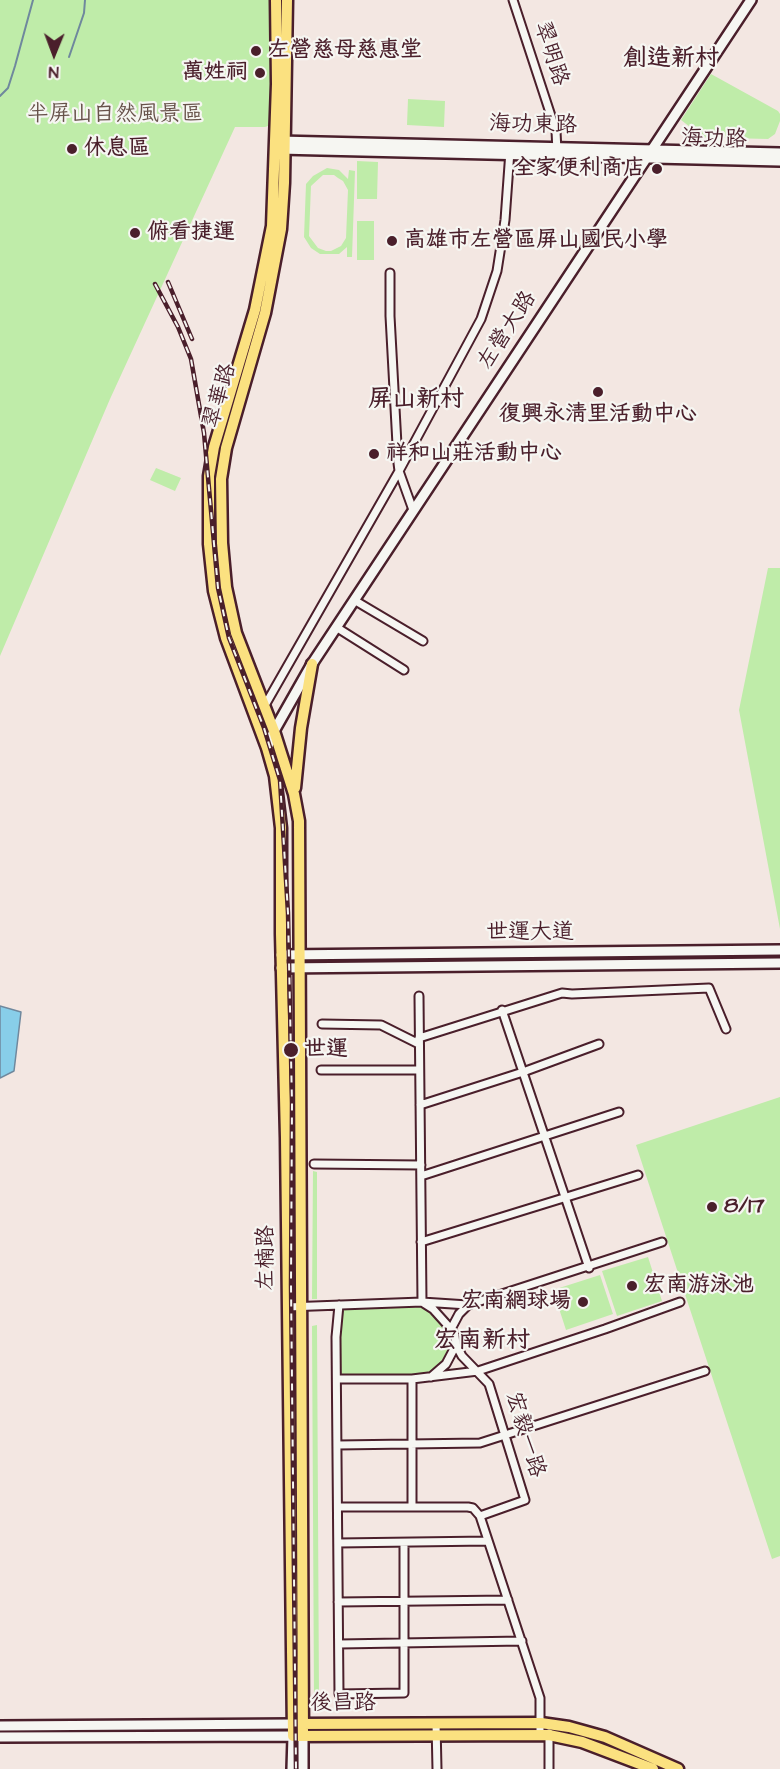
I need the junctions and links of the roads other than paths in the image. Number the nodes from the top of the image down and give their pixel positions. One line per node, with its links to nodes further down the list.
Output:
1 (276, 0): 5 (main road, 翠華路)
2 (286, 0): 5 (main road, 翠華路)
3 (513, 0): 7 (street, 翠明路)
4 (751, 0): 8 (street, 左營大路)
5 (280, 145): 6 (street, 海功東路); 19 (main road, 翠華路); 20 (main road, 翠華路)
6 (510, 150): 7 (street, 海功東路); 12 (street)
7 (557, 150): 8 (street, 海功東路)
8 (649, 153): 9 (street, 海功路); 10 (street, 海功路); 13 (street, 左營大路)
9 (780, 153)
10 (780, 161)
11 (390, 273): 12 (street)
12 (399, 471): 13 (street); 19 (street)
13 (413, 510): 14 (street, 左營大路)
14 (354, 600): 15 (street, 左營大路); 16 (street)
15 (336, 627): 17 (street, 左營大路); 18 (street)
16 (423, 641)
17 (312, 664): 21 (street, 左營大路); 23 (main road)
18 (404, 670)
19 (264, 707): 20 (street); 21 (main road, 翠華路)
20 (256, 720): 22 (main road, 翠華路)
21 (274, 731): 22 (street, 左營大路); 23 (main road, 翠華路)
22 (267, 748): 25 (main road, 左楠路)
23 (294, 794): 26 (main road, 左楠路)
24 (780, 950): 26 (street, 世運大道)
25 (281, 955): 26 (street, 世運大道); 28 (main road, 左楠路)
26 (300, 955): 29 (main road, 左楠路)
27 (780, 963): 29 (street, 世運大道)
28 (281, 968): 29 (street, 世運大道); 54 (main road, 左楠路)
29 (300, 968): 55 (main road, 左楠路)
30 (418, 996): 34 (street)
31 (502, 1010): 33 (street); 34 (street); 38 (street)
32 (322, 1024): 34 (street)
33 (726, 1029)
34 (419, 1041): 37 (street)
35 (599, 1044): 38 (street)
36 (321, 1070): 37 (street)
37 (419, 1070): 39 (street)
38 (523, 1072): 39 (street); 41 (street)
39 (420, 1105): 43 (street)
40 (619, 1112): 41 (street)
41 (544, 1136): 45 (street); 46 (street)
42 (314, 1164): 43 (street)
43 (421, 1165): 45 (street)
44 (638, 1175): 46 (street)
45 (421, 1176): 47 (street)
46 (565, 1197): 47 (street); 49 (street)
47 (421, 1242): 50 (street)
48 (662, 1242): 49 (street)
49 (589, 1268): 53 (street)
50 (422, 1302): 52 (street); 53 (street); 56 (street, 宏毅一路)
51 (680, 1302): 58 (street)
52 (339, 1305): 55 (street); 62 (street)
53 (468, 1305): 56 (street)
54 (287, 1307): 55 (street); 79 (main road, 左楠路)
55 (300, 1307): 79 (main road, 左楠路)
56 (451, 1329): 57 (street, 宏毅一路)
57 (456, 1345): 58 (street, 宏毅一路); 60 (street)
58 (478, 1371): 60 (street); 63 (street, 宏毅一路)
59 (705, 1371): 63 (street)
60 (431, 1377): 61 (street)
61 (412, 1378): 62 (street); 64 (street)
62 (338, 1379): 65 (street)
63 (506, 1434): 64 (street); 68 (street, 宏毅一路)
64 (412, 1444): 65 (street); 67 (street)
65 (338, 1445): 66 (street)
66 (338, 1507): 67 (street); 70 (street)
67 (412, 1507): 68 (street)
68 (480, 1516): 69 (street)
69 (488, 1541): 71 (street); 72 (street)
70 (338, 1543): 71 (street); 74 (street)
71 (404, 1543): 73 (street)
72 (508, 1600): 73 (street); 75 (street)
73 (404, 1601): 74 (street); 76 (street)
74 (338, 1602): 77 (street)
75 (522, 1641): 76 (street); 81 (street)
76 (404, 1642): 77 (street); 77 (street)
77 (339, 1644)
78 (436, 1723): 79 (main road, 後昌路); 81 (main road, 後昌路); 82 (street)
79 (298, 1724): 80 (street, 後昌路); 83 (main road, 左楠路)
80 (0, 1726)
81 (545, 1729): 82 (main road, 後昌路); 88 (street); 89 (main road, 後昌路); 90 (main road, 後昌路)
82 (437, 1735): 83 (main road, 後昌路); 87 (street)
83 (298, 1736): 84 (street, 後昌路); 85 (street, 左楠路); 86 (street, 左楠路)
84 (0, 1737)
85 (292, 1769)
86 (303, 1769)
87 (437, 1769)
88 (549, 1769)
89 (653, 1769)
90 (678, 1769)

